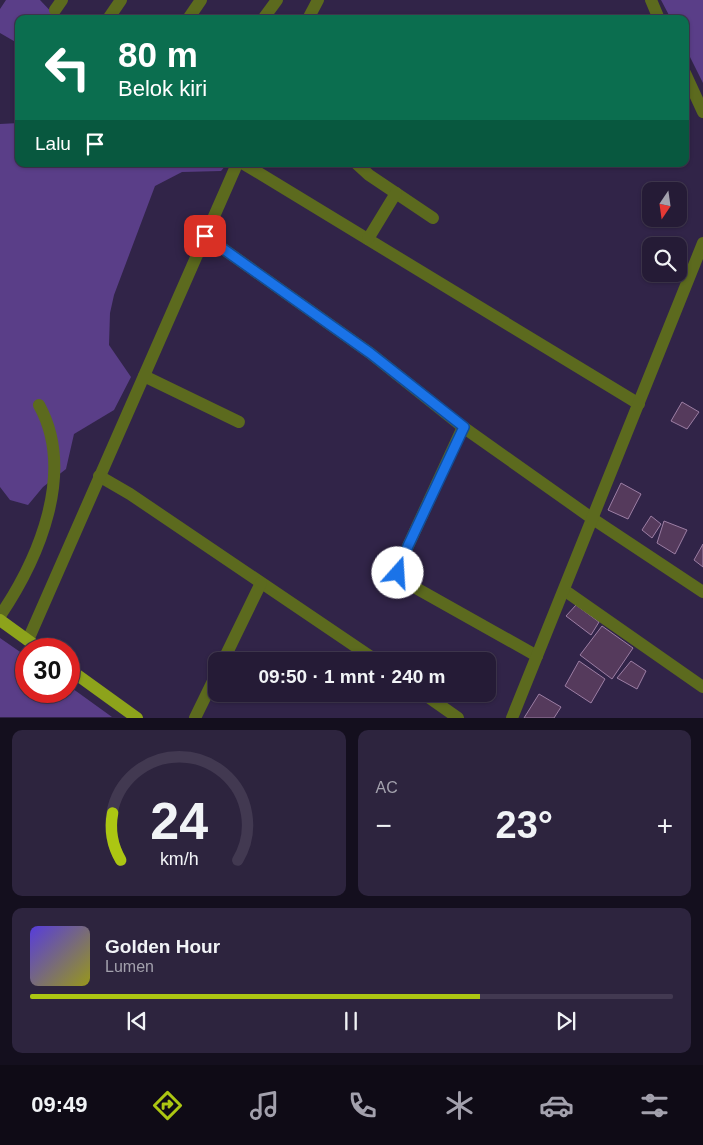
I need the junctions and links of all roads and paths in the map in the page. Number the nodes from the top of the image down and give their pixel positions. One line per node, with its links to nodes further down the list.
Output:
1 (121, 0): 6 (street)
2 (201, 0): 7 (street)
3 (277, 0): 8 (street)
4 (318, 0): 9 (street)
5 (651, 0): 10 (street)
6 (111, 15)
7 (191, 15)
8 (266, 15)
9 (310, 15)
10 (658, 15)
11 (689, 82): 12 (street)
12 (703, 112)
13 (236, 167): 18 (street)
14 (249, 167): 19 (street)
15 (361, 167): 16 (street)
16 (396, 192): 17 (street); 19 (street)
17 (433, 218)
18 (205, 236): 21 (street); 25 (street)
19 (368, 239): 22 (street)
20 (703, 243): 22 (street)
21 (144, 376): 24 (street); 26 (street)
22 (639, 404): 27 (street)
23 (39, 405): 31 (street)
24 (239, 422)
25 (464, 427): 27 (street); 37 (street)
26 (99, 476): 28 (street); 34 (street)
27 (593, 519): 29 (street); 30 (street)
28 (261, 583): 35 (street); 36 (street)
29 (564, 590): 37 (street); 39 (street)
30 (703, 592)
31 (0, 616)
32 (0, 620): 33 (main road)
33 (25, 638)
34 (29, 638)
35 (227, 652)
36 (364, 652)
37 (537, 656): 45 (street)
38 (80, 677): 42 (main road)
39 (703, 687)
40 (208, 692): 43 (street)
41 (435, 702): 44 (street)
42 (137, 718)
43 (196, 718)
44 (458, 718)
45 (512, 718)

